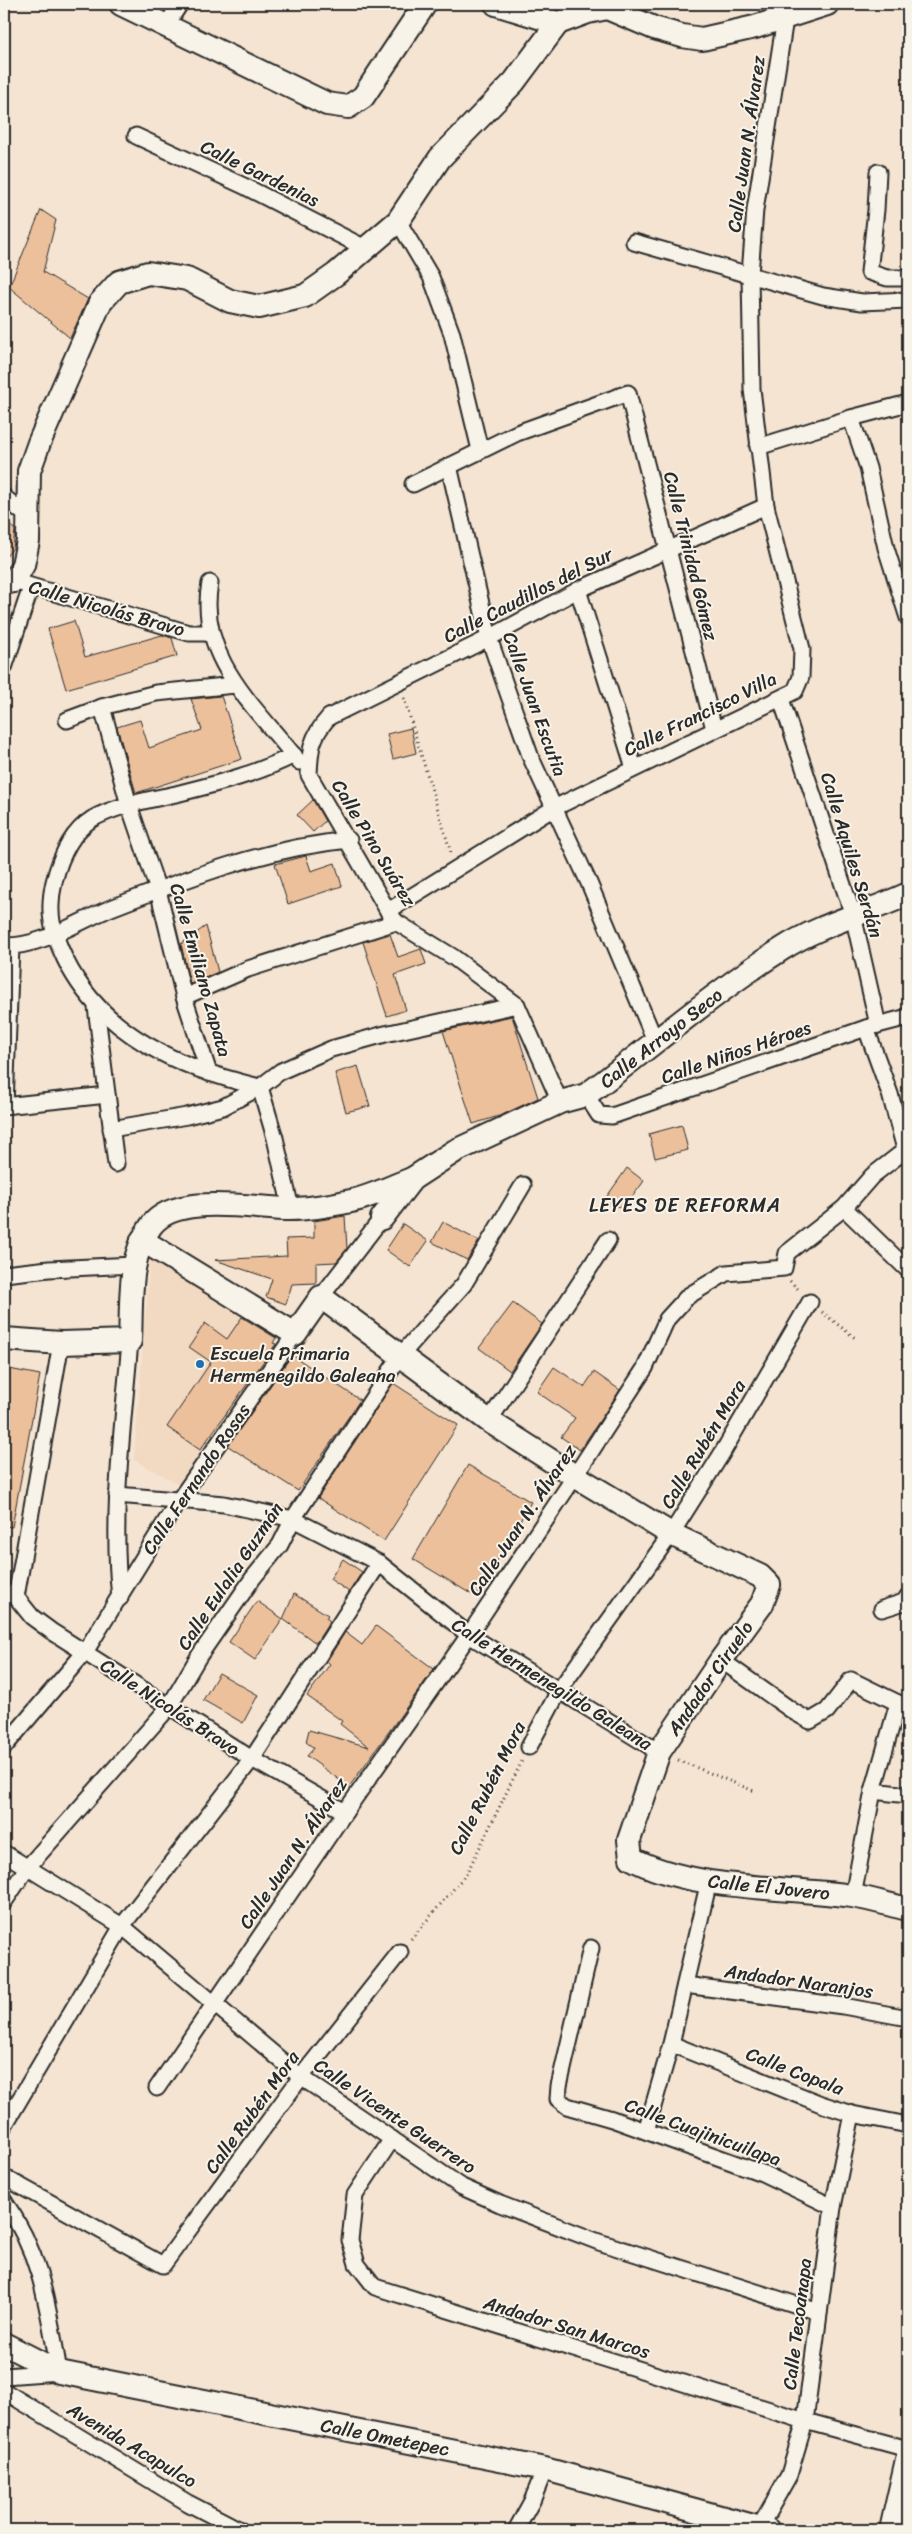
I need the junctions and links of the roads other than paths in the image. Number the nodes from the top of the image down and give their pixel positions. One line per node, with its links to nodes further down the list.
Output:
1 (121, 4): 9 (street)
2 (180, 4): 9 (street)
3 (425, 4): 9 (street)
4 (496, 4): 8 (street)
5 (827, 4): 7 (street)
6 (606, 6): 7 (street); 8 (street)
7 (784, 19): 15 (street, Calle Juan N. Álvarez)
8 (558, 23): 12 (street)
9 (165, 27)
10 (136, 136): 14 (street, Calle Gardenias)
11 (878, 172): 16 (street)
12 (398, 221): 14 (street); 21 (street)
13 (634, 242): 15 (street)
14 (365, 248): 26 (street)
15 (750, 274): 17 (street); 20 (street, Calle Francisco Villa)
16 (908, 278)
17 (908, 300)
18 (908, 403): 19 (street)
19 (851, 418): 20 (street); 31 (street)
20 (758, 447): 25 (street, Calle Francisco Villa)
21 (480, 450): 22 (street); 27 (street, Calle Trinidad Gómez)
22 (450, 466): 23 (street); 33 (street, Calle Juan Escutia)
23 (413, 484)
24 (4, 497): 26 (street)
25 (766, 506): 27 (street, Calle Caudillos del Sur); 36 (street, Calle Francisco Villa)
26 (27, 516): 28 (street)
27 (669, 548): 30 (street, Calle Caudillos del Sur); 39 (street, Calle Trinidad Gómez)
28 (16, 583): 32 (street, Calle Nicolás Bravo); 34 (street)
29 (210, 583): 32 (street, Calle Pino Suárez)
30 (578, 590): 33 (street, Calle Caudillos del Sur); 42 (street)
31 (908, 618)
32 (211, 633): 35 (street, Calle Pino Suárez)
33 (489, 638): 40 (street, Calle Caudillos del Sur); 45 (street, Calle Juan Escutia)
34 (4, 668)
35 (234, 685): 37 (street); 41 (street, Calle Pino Suárez)
36 (781, 699): 39 (street, Calle Francisco Villa); 49 (street, Calle Aquiles Serdán)
37 (102, 707): 38 (street); 44 (street, Calle Emiliano Zapata)
38 (67, 720)
39 (714, 729): 42 (street, Calle Francisco Villa)
40 (316, 732): 43 (street, Calle Pino Suárez)
41 (294, 756): 43 (street, Calle Pino Suárez); 44 (street)
42 (634, 768): 45 (street, Calle Francisco Villa)
43 (309, 775): 46 (street, Calle Pino Suárez)
44 (129, 805): 47 (street, Calle Emiliano Zapata); 51 (street)
45 (554, 808): 50 (street, Calle Francisco Villa); 58 (street, Calle Juan Escutia)
46 (349, 840): 47 (street); 50 (street, Calle Pino Suárez)
47 (158, 890): 51 (street); 53 (street, Calle Emiliano Zapata)
48 (908, 894): 49 (street, Calle Arroyo Seco)
49 (853, 915): 57 (street, Calle Aquiles Serdán); 58 (street, Calle Arroyo Seco)
50 (392, 917): 53 (street, Calle Francisco Villa); 54 (street, Calle Pino Suárez)
51 (53, 934): 52 (street); 55 (street)
52 (7, 946): 64 (street)
53 (184, 997): 59 (street, Calle Emiliano Zapata)
54 (517, 1005): 60 (street); 63 (street, Calle Pino Suárez)
55 (96, 1007): 59 (street); 61 (street)
56 (908, 1018): 57 (street, Calle Niños Héroes)
57 (872, 1027): 62 (street, Calle Niños Héroes); 66 (street, Calle Aquiles Serdán)
58 (656, 1043): 62 (street, Calle Arroyo Seco)
59 (209, 1074): 60 (street, Calle Emiliano Zapata)
60 (260, 1087): 65 (street); 71 (street)
61 (107, 1095): 64 (street); 65 (street)
62 (586, 1096): 63 (street, Calle Arroyo Seco)
63 (560, 1102): 68 (street, Calle Arroyo Seco)
64 (4, 1106)
65 (111, 1129): 67 (street)
66 (907, 1149): 70 (street, Calle Juan N. Álvarez)
67 (116, 1164)
68 (412, 1179): 71 (street, Calle Arroyo Seco); 72 (street, Calle Arroyo Seco)
69 (523, 1185): 84 (street, Calle Eulalia Guzmán)
70 (844, 1208): 76 (street); 86 (street, Calle Juan N. Álvarez)
71 (291, 1209): 73 (street, Calle Arroyo Seco)
72 (382, 1218): 78 (street, Calle Fernando Rosas)
73 (142, 1240): 75 (street, Calle Arroyo Seco); 80 (street)
74 (608, 1240): 85 (street)
75 (134, 1265): 77 (street); 82 (street)
76 (908, 1270)
77 (4, 1274)
78 (321, 1297): 80 (street, Calle Fernando Rosas); 84 (street)
79 (810, 1302): 90 (street, Calle Rubén Mora)
80 (295, 1334): 88 (street, Calle Fernando Rosas)
81 (4, 1339): 83 (street)
82 (130, 1340): 83 (street); 87 (street, Calle Fernando Rosas)
83 (61, 1343): 92 (street)
84 (401, 1354): 85 (street); 89 (street, Calle Eulalia Guzmán)
85 (489, 1421): 86 (street)
86 (575, 1476): 90 (street); 96 (street, Calle Juan N. Álvarez)
87 (117, 1495): 88 (street, Calle Hermenegildo Galeana); 94 (street, Calle Fernando Rosas)
88 (179, 1500): 89 (street, Calle Hermenegildo Galeana); 94 (street, Calle Fernando Rosas)
89 (293, 1519): 91 (street, Calle Hermenegildo Galeana); 101 (street, Calle Eulalia Guzmán)
90 (671, 1534): 98 (street, Andador Ciruelo); 99 (street, Calle Rubén Mora)
91 (379, 1564): 96 (street, Calle Hermenegildo Galeana); 105 (street)
92 (10, 1595): 97 (street, Calle Nicolás Bravo)
93 (908, 1596): 95 (street)
94 (120, 1598): 97 (street, Calle Fernando Rosas)
95 (882, 1609)
96 (469, 1635): 99 (street, Calle Hermenegildo Galeana); 108 (street, Calle Juan N. Álvarez)
97 (85, 1652): 101 (street, Calle Nicolás Bravo); 102 (street, Calle Fernando Rosas)
98 (720, 1660): 100 (street); 104 (street, Andador Ciruelo)
99 (560, 1689): 103 (street, Calle Rubén Mora); 104 (street, Calle Hermenegildo Galeana)
100 (903, 1705): 106 (street)
101 (169, 1707): 105 (street, Calle Nicolás Bravo); 111 (street, Calle Eulalia Guzmán)
102 (4, 1747)
103 (529, 1747)
104 (659, 1752): 110 (street, Andador Ciruelo)
105 (252, 1759): 108 (street, Calle Nicolás Bravo); 116 (street)
106 (873, 1791): 107 (street); 113 (street)
107 (908, 1795)
108 (345, 1812): 120 (street, Calle Juan N. Álvarez)
109 (4, 1854): 111 (street, Calle Vicente Guerrero)
110 (631, 1858): 112 (street, Calle El Jovero)
111 (27, 1868): 114 (street, Calle Eulalia Guzmán); 116 (street, Calle Vicente Guerrero)
112 (709, 1881): 113 (street, Calle El Jovero); 119 (street)
113 (854, 1896): 115 (street, Calle El Jovero)
114 (4, 1902)
115 (908, 1909)
116 (122, 1926): 120 (street, Calle Vicente Guerrero); 127 (street)
117 (591, 1948): 128 (street, Calle Cuajinicuilapa)
118 (400, 1952): 123 (street, Calle Rubén Mora)
119 (685, 1986): 121 (street, Andador Naranjos); 122 (street)
120 (214, 2004): 123 (street, Calle Vicente Guerrero); 124 (street, Calle Juan N. Álvarez)
121 (908, 2018)
122 (671, 2044): 125 (street, Calle Copala); 128 (street)
123 (301, 2077): 129 (street, Calle Vicente Guerrero); 130 (street, Calle Rubén Mora)
124 (157, 2088)
125 (852, 2114): 126 (street, Calle Copala); 132 (street, Calle Tecoanapa)
126 (908, 2125)
127 (4, 2126)
128 (646, 2131): 132 (street, Calle Cuajinicuilapa)
129 (392, 2139): 133 (street, Calle Vicente Guerrero); 138 (street, Andador San Marcos)
130 (4, 2177)
131 (4, 2201): 135 (street)
132 (833, 2206): 133 (street, Calle Tecoanapa)
133 (819, 2312): 138 (street, Calle Tecoanapa)
134 (4, 2344): 135 (street, Calle Ometepec)
135 (59, 2372): 136 (street); 141 (street, Calle Ometepec)
136 (4, 2376)
137 (4, 2391): 142 (street, Avenida Acapulco)
138 (805, 2421): 139 (street, Andador San Marcos); 144 (street, Calle Tecoanapa)
139 (908, 2450)
140 (908, 2455): 145 (street)
141 (545, 2469): 143 (street); 144 (street, Calle Ometepec)
142 (240, 2530)
143 (516, 2530)
144 (762, 2530)
145 (891, 2530)

